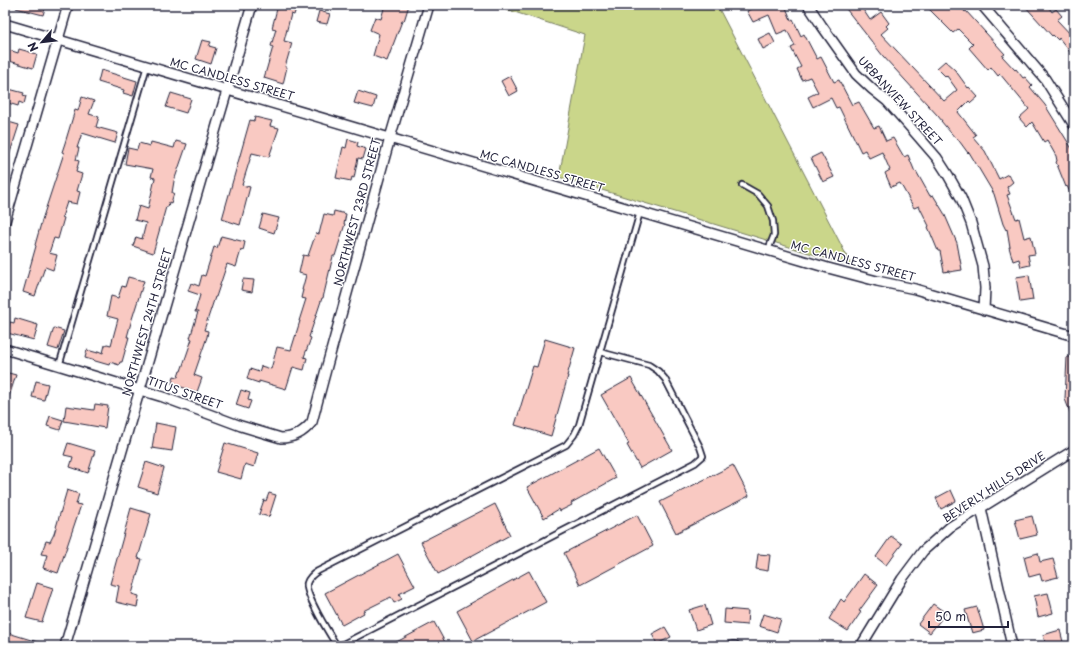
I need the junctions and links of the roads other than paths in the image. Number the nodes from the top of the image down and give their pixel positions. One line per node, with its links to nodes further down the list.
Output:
1 (68, 5): 7 (street)
2 (252, 5): 9 (street, NORTHWEST 24TH STREET)
3 (429, 5): 11 (street, NORTHWEST 23RD STREET)
4 (808, 5): 16 (street, URBANVIEW STREET)
5 (982, 5): 10 (street)
6 (5, 24): 7 (street, MC CANDLESS STREET)
7 (58, 40): 8 (street, MC CANDLESS STREET); 14 (street)
8 (147, 66): 9 (street, MC CANDLESS STREET); 20 (lane)
9 (228, 90): 11 (street, MC CANDLESS STREET); 21 (street, NORTHWEST 24TH STREET)
10 (1074, 124)
11 (390, 138): 13 (street, MC CANDLESS STREET); 22 (street, NORTHWEST 23RD STREET)
12 (742, 185): 15 (lane)
13 (640, 212): 15 (street, MC CANDLESS STREET); 19 (lane)
14 (5, 221)
15 (768, 250): 16 (street, MC CANDLESS STREET)
16 (984, 310): 17 (street, MC CANDLESS STREET)
17 (1074, 336)
18 (5, 349): 20 (street, TITUS STREET)
19 (600, 352): 26 (lane); 26 (lane)
20 (59, 366): 21 (street, TITUS STREET)
21 (140, 390): 22 (street, TITUS STREET); 25 (street, NORTHWEST 24TH STREET)
22 (309, 426)
23 (1074, 450): 24 (street, BEVERLY HILLS DRIVE)
24 (981, 508): 29 (street, BEVERLY HILLS DRIVE); 30 (street)
25 (65, 646)
26 (338, 646)
27 (732, 646): 28 (street)
28 (735, 646)
29 (861, 646)
30 (1012, 646)

